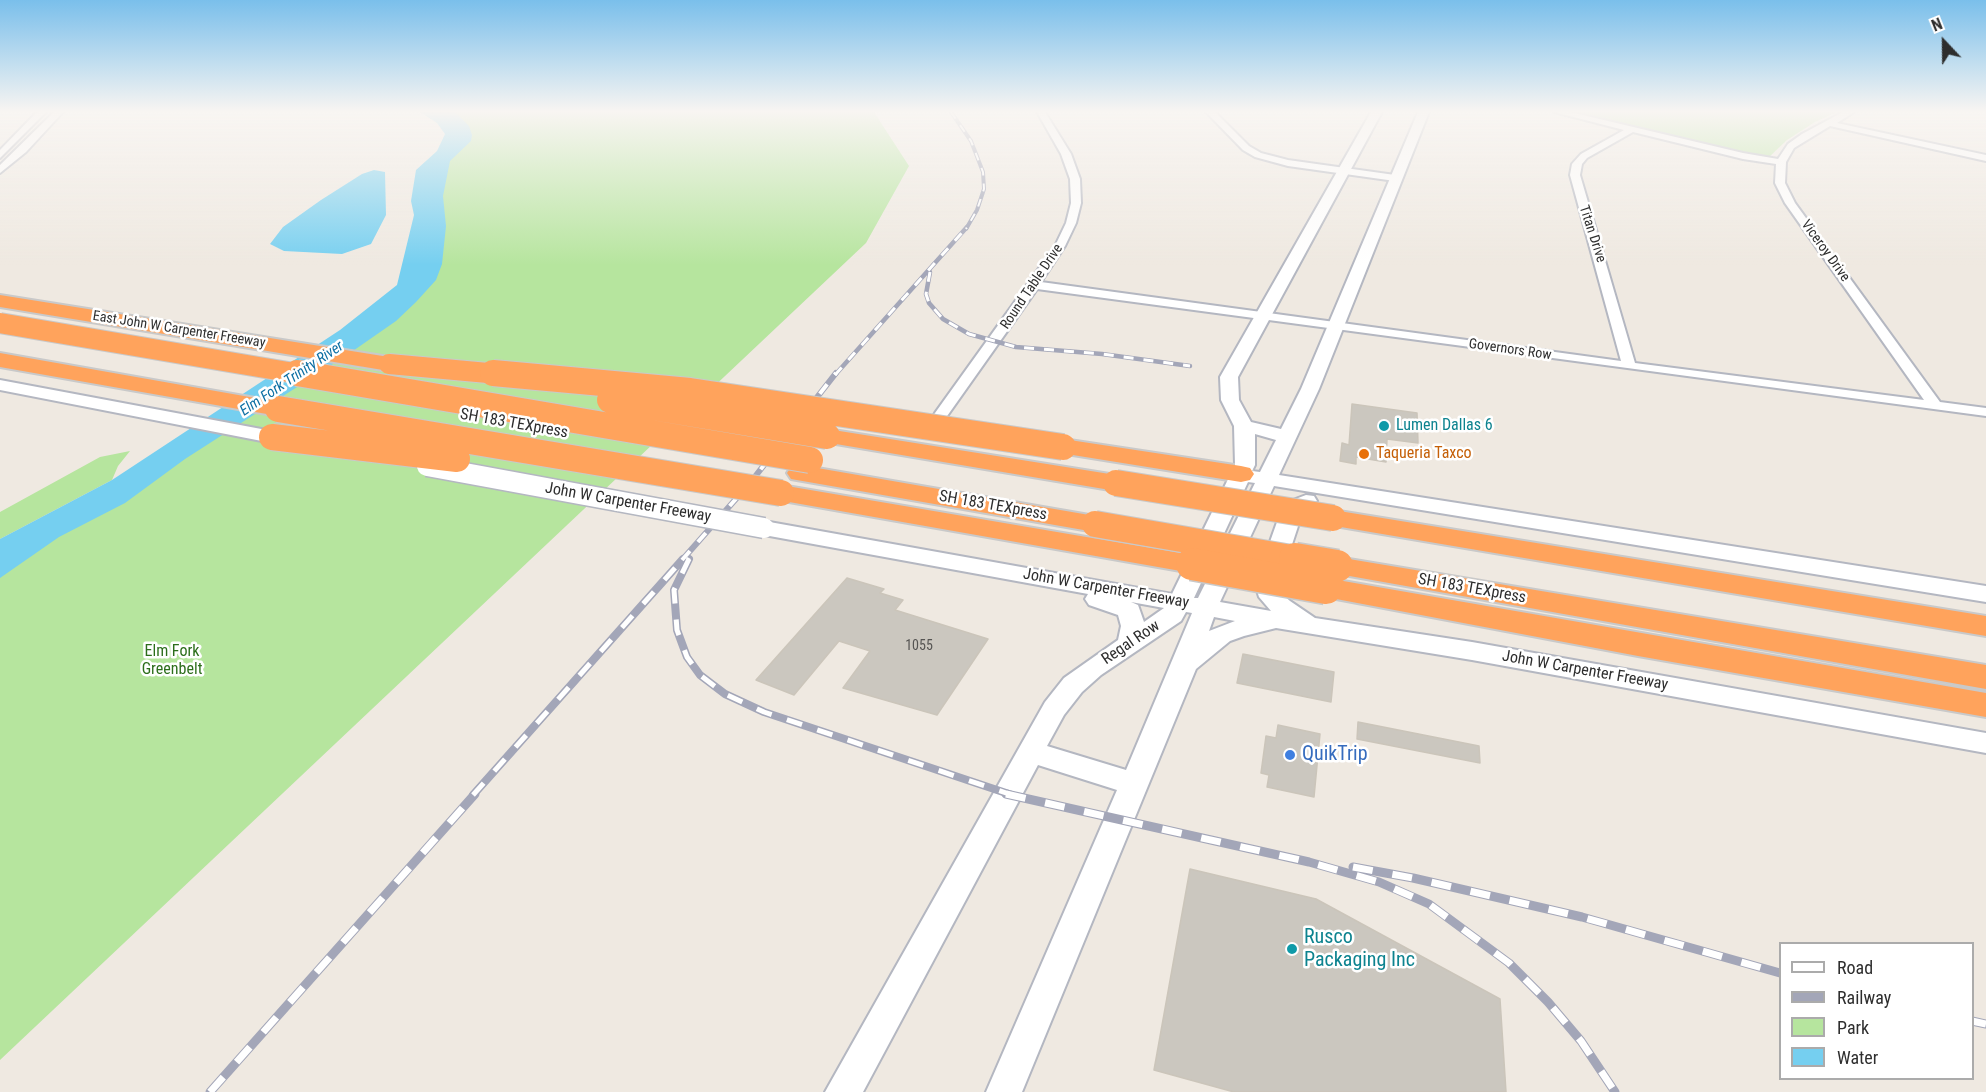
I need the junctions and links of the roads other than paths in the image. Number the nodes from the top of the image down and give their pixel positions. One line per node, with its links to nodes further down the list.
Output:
1 (1781, 162): 21 (street, Viceroy Drive)
2 (1070, 163): 9 (street, Round Table Drive)
3 (1288, 163): 7 (street)
4 (1348, 163): 7 (main road, Regal Row)
5 (1402, 163): 8 (main road, Regal Row)
6 (1578, 163): 19 (street, Titan Drive)
7 (1344, 171): 8 (street); 13 (main road, Regal Row)
8 (1395, 178): 15 (main road, Regal Row)
9 (1034, 285): 13 (street, Governors Row); 23 (street, Round Table Drive)
10 (0, 295): 12 (highway)
11 (0, 301): 12 (highway, East John W Carpenter Freeway)
12 (63, 311): 18 (highway, East John W Carpenter Freeway)
13 (1265, 315): 15 (street, Governors Row); 24 (main road, Regal Row)
14 (0, 323): 27 (highway, SH 183 TEXpress, bridge)
15 (1335, 325): 19 (street, Governors Row); 26 (main road, Regal Row)
16 (0, 336): 27 (highway, SH 183 TEXpress)
17 (0, 360): 31 (highway, John W Carpenter Freeway, bridge)
18 (389, 364): 28 (highway, bridge); 37 (highway, bridge)
19 (1629, 366): 21 (street, Governors Row)
20 (0, 385): 25 (main road)
21 (1935, 405): 22 (street, Governors Row)
22 (1986, 412)
23 (939, 416)
24 (1244, 426): 26 (main road); 28 (main road, Regal Row)
25 (272, 437): 31 (highway, bridge)
26 (1284, 441): 29 (main road, Regal Row); 30 (main road)
27 (805, 467): 32 (highway, SH 183 TEXpress, bridge)
28 (1241, 474): 29 (main road); 35 (main road, Regal Row)
29 (1267, 478): 30 (main road); 35 (main road, Regal Row)
30 (1406, 500): 34 (main road); 36 (main road)
31 (772, 509): 32 (highway, bridge); 33 (main road, John W Carpenter Freeway)
32 (1335, 568): 39 (highway); 40 (highway, SH 183 TEXpress); 42 (highway, SH 183 TEXpress)
33 (1043, 577): 35 (main road, John W Carpenter Freeway); 38 (main road)
34 (1986, 594)
35 (1193, 605): 36 (main road, John W Carpenter Freeway); 38 (main road, Regal Row); 41 (main road, Regal Row)
36 (1303, 625): 41 (main road); 45 (main road, John W Carpenter Freeway)
37 (1986, 625)
38 (1129, 645): 46 (main road, Regal Row)
39 (1638, 645): 43 (highway); 44 (highway)
40 (1986, 659)
41 (1185, 664): 47 (main road, Regal Row)
42 (1986, 677)
43 (1986, 705)
44 (1986, 721)
45 (1986, 743)
46 (1030, 752): 47 (main road); 48 (main road, Regal Row)
47 (1135, 784): 49 (main road, Regal Row)
48 (843, 1092)
49 (1004, 1092)

